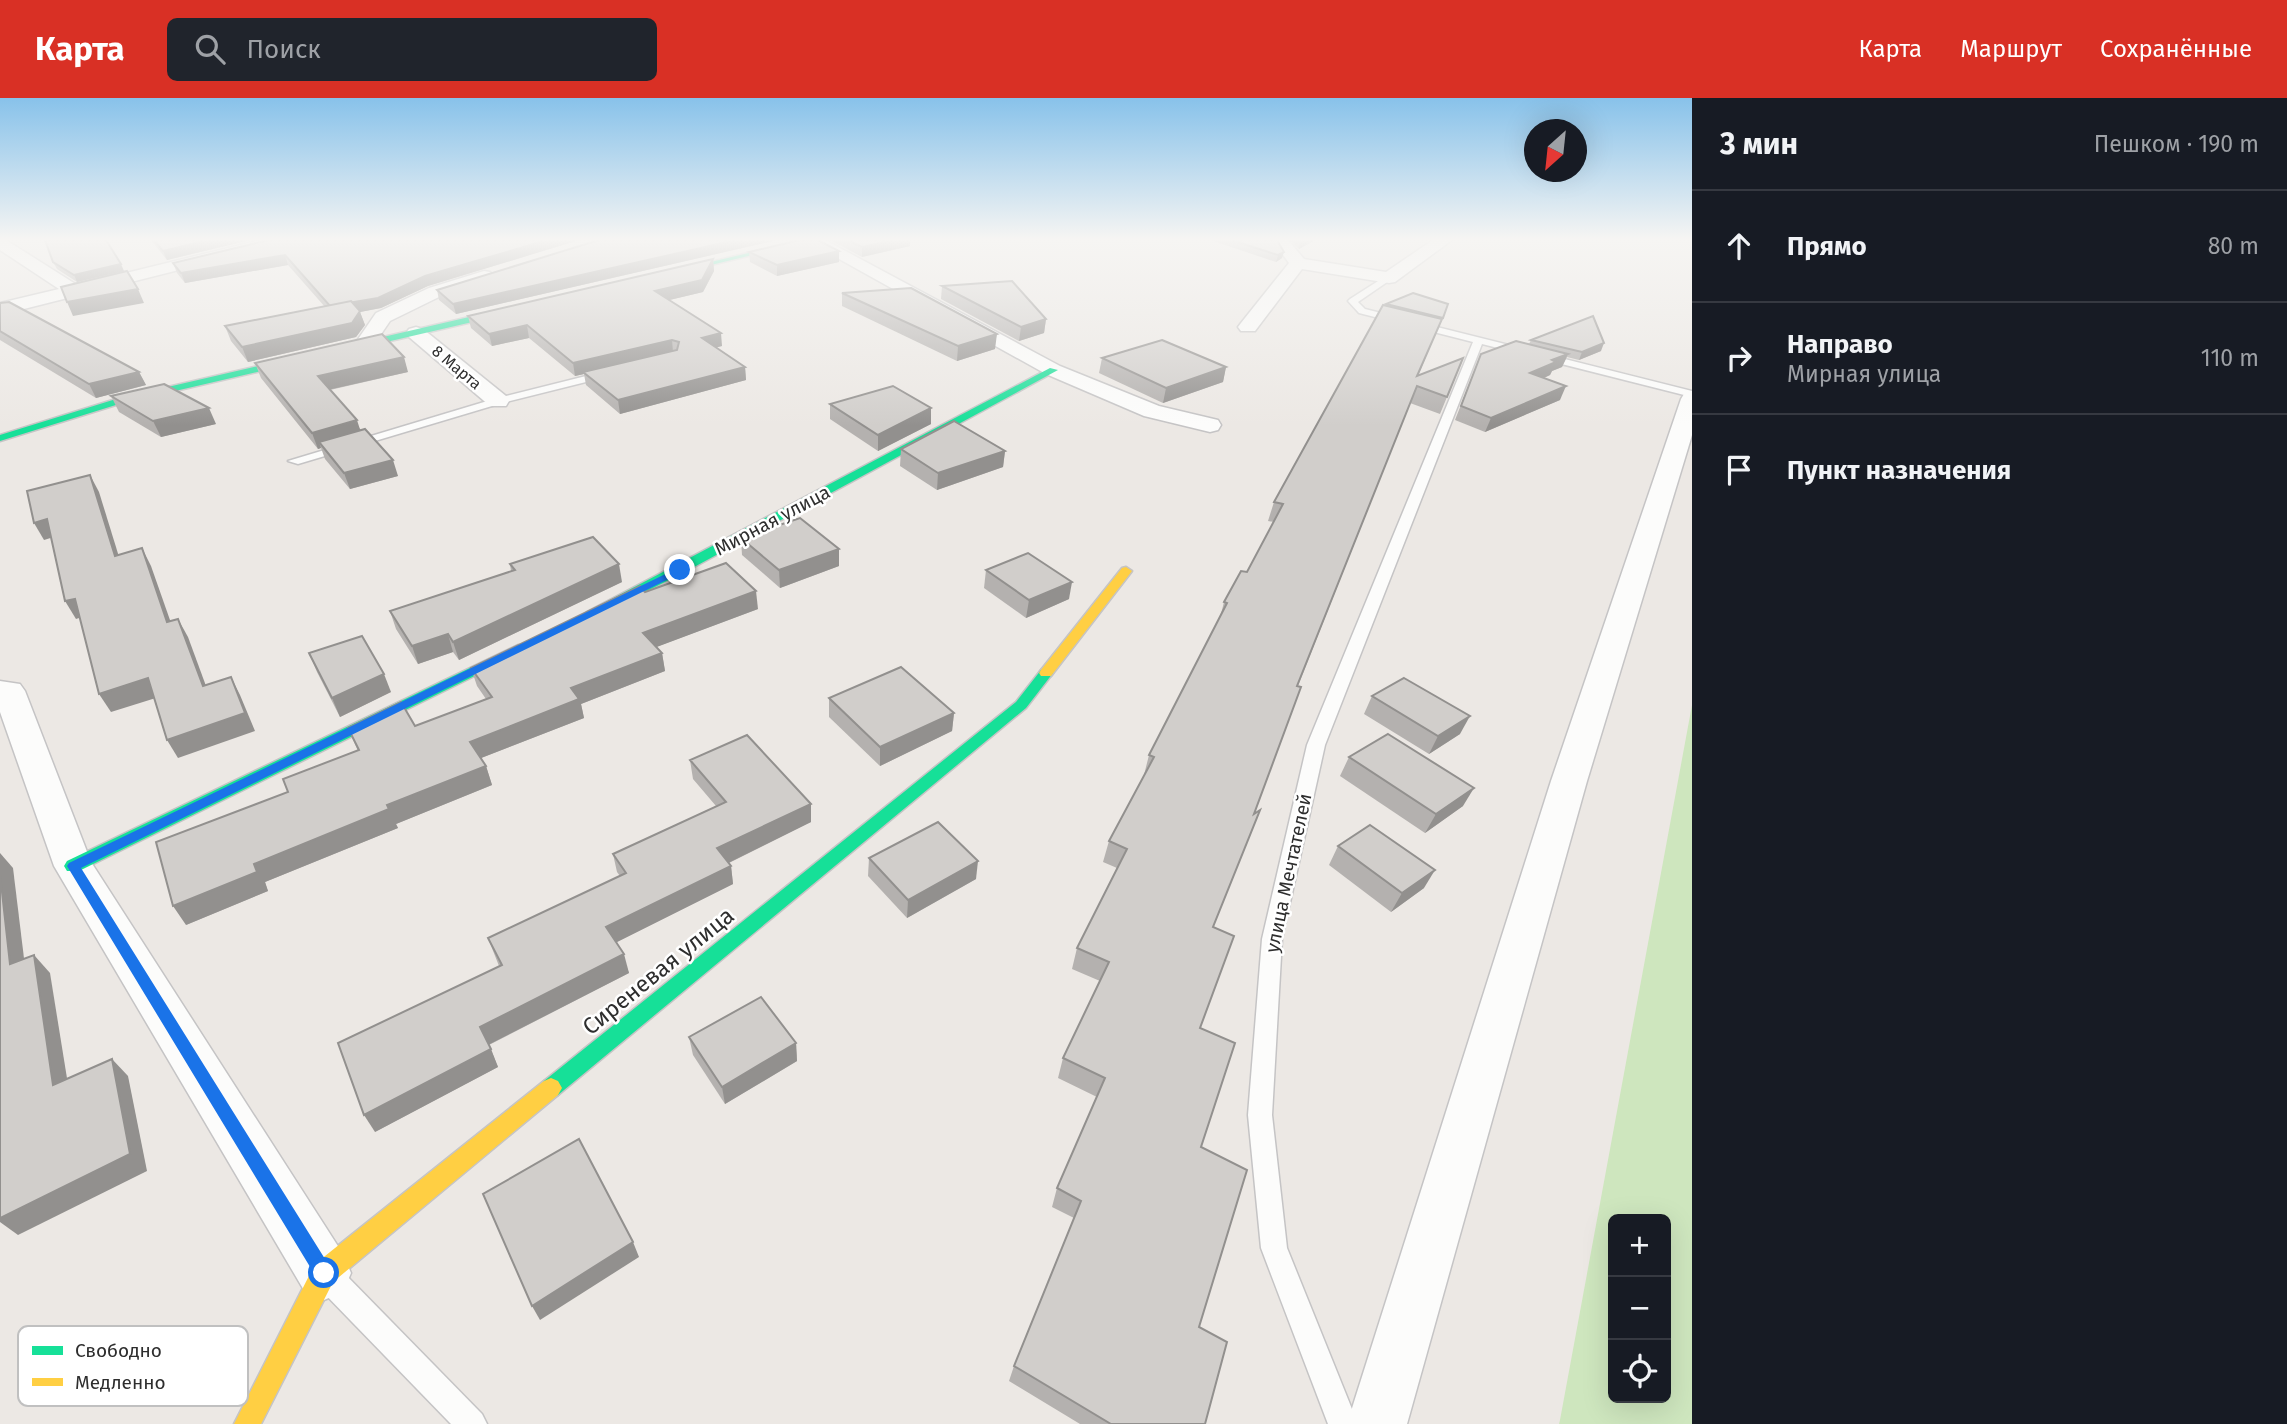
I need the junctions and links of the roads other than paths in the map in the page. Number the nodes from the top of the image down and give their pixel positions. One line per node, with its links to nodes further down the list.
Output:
1 (29, 302): 7 (street)
2 (414, 302): 11 (street)
3 (926, 302): 12 (street)
4 (1268, 302): 8 (street)
5 (1353, 302): 10 (lane)
6 (538, 304): 9 (street)
7 (0, 309)
8 (1248, 327)
9 (416, 333): 11 (street); 15 (street, 8 Марта)
10 (1479, 340): 14 (lane); 27 (lane, улица Мечтателей)
11 (363, 345): 17 (street)
12 (1052, 370): 16 (street); 20 (street, Мирная улица)
13 (620, 371): 15 (lane)
14 (1692, 396): 28 (street)
15 (498, 401): 18 (lane)
16 (1210, 425)
17 (0, 438)
18 (294, 461)
19 (1126, 571): 24 (street, Сиреневая улица)
20 (580, 618)
21 (531, 643): 23 (street)
22 (3, 681): 23 (street)
23 (74, 866): 24 (street)
24 (324, 1273): 25 (street, Сиреневая улица); 26 (lane)
25 (247, 1424)
26 (472, 1424)
27 (1343, 1424)
28 (1377, 1424)

